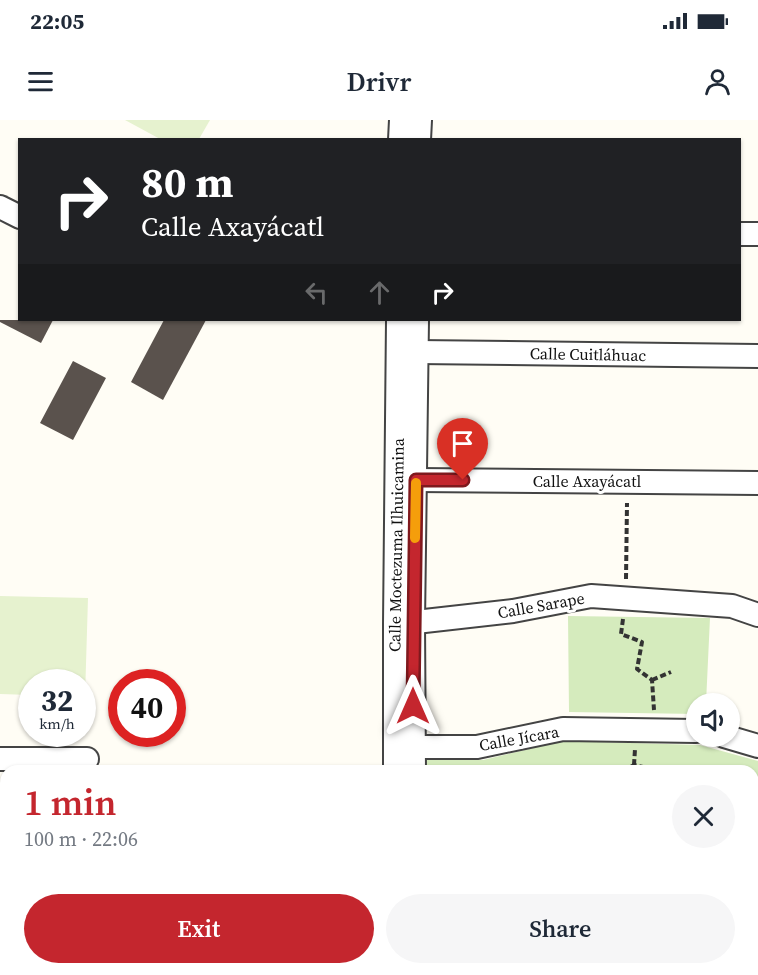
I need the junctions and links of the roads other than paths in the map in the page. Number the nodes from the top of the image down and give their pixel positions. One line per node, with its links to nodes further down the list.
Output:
1 (401, 120): 3 (street)
2 (420, 120): 4 (street)
3 (400, 138)
4 (419, 138)
5 (0, 207): 6 (street)
6 (18, 217)
7 (741, 234): 8 (street)
8 (758, 234)
9 (398, 321): 16 (street, Calle Moctezuma Ilhuicamina)
10 (417, 321): 11 (street, Calle Moctezuma Ilhuicamina)
11 (417, 352): 12 (street, Calle Cuitláhuac); 13 (street, Calle Moctezuma Ilhuicamina)
12 (758, 356)
13 (416, 480): 14 (street, Calle Axayácatl); 16 (street, Calle Moctezuma Ilhuicamina)
14 (758, 483)
15 (758, 615): 16 (street, Calle Sarape)
16 (404, 623): 20 (street, Calle Moctezuma Ilhuicamina); 23 (street, Calle Moctezuma Ilhuicamina)
17 (686, 731): 20 (street, Calle Jícara)
18 (740, 741): 19 (street)
19 (758, 746)
20 (413, 747): 24 (street, Calle Moctezuma Ilhuicamina)
21 (0, 759): 22 (street)
22 (87, 759)
23 (395, 765)
24 (414, 765)

